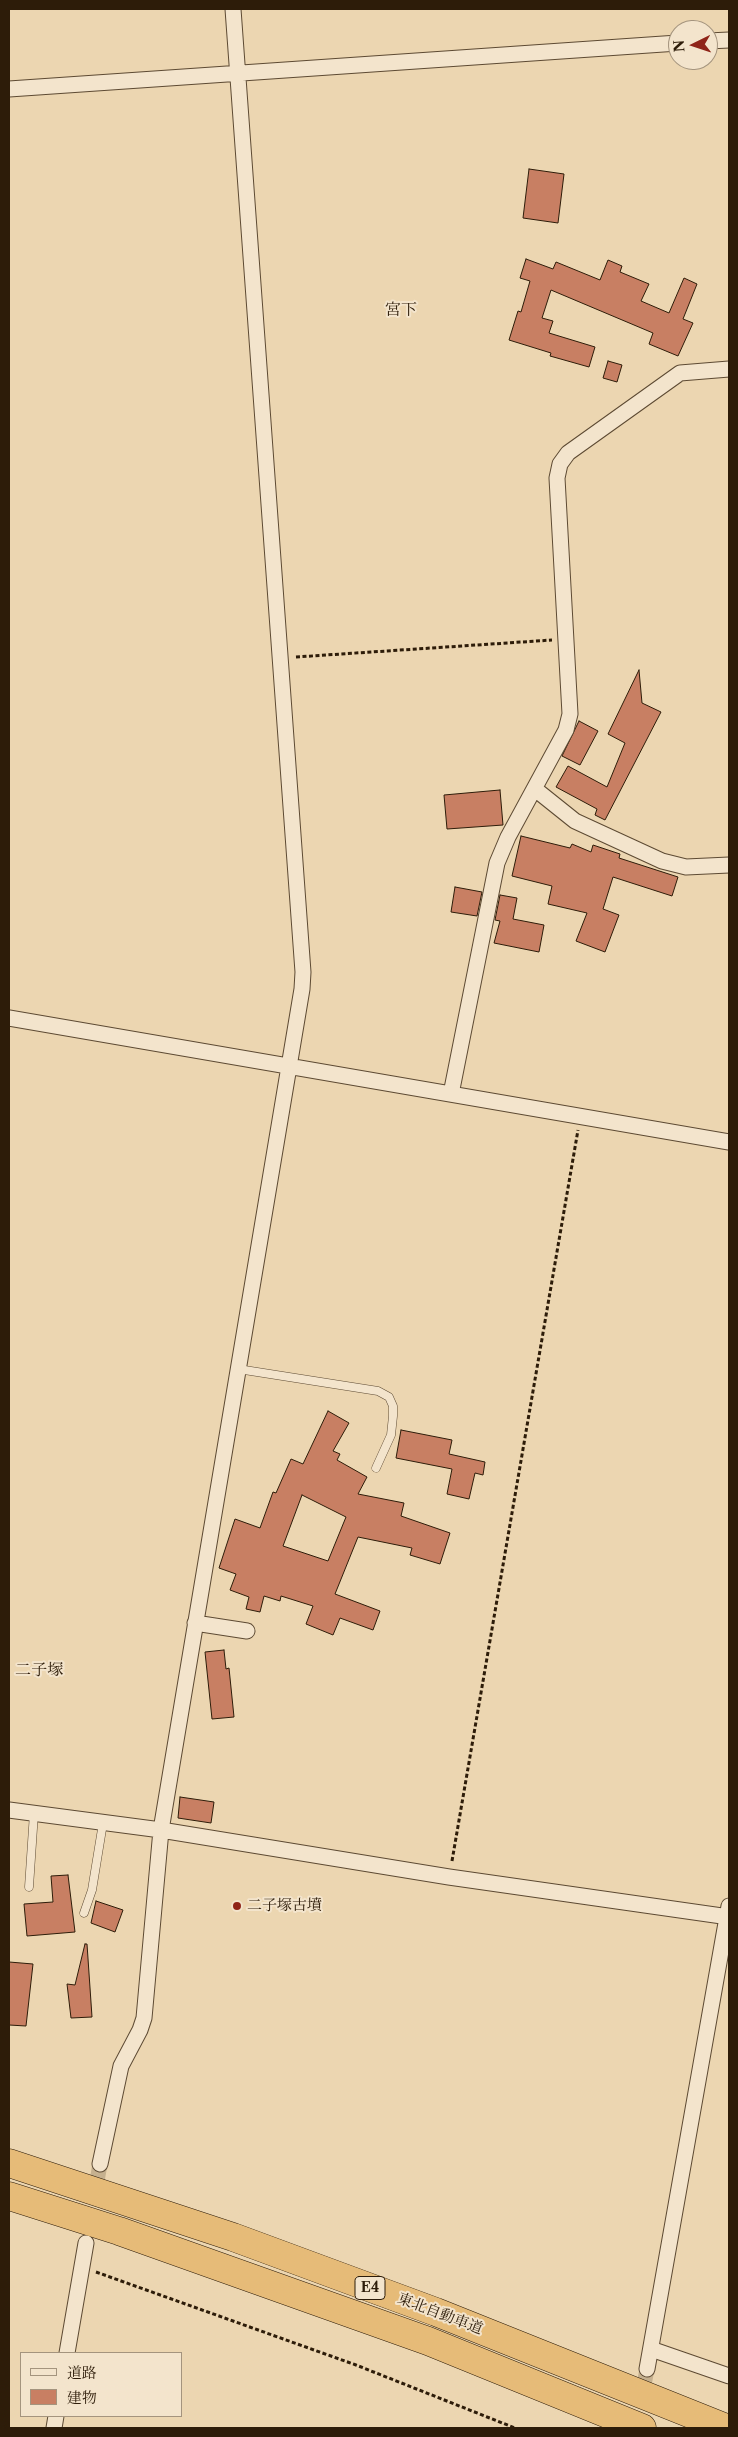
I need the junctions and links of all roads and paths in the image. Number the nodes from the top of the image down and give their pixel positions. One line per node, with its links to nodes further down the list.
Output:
1 (232, 9): 3 (street)
2 (668, 44): 3 (street)
3 (237, 75): 4 (street); 7 (street)
4 (9, 90)
5 (729, 369): 6 (street)
6 (567, 639): 7 (path); 8 (street)
7 (280, 658): 11 (street)
8 (535, 789): 9 (street); 12 (street)
9 (729, 865)
10 (9, 1018): 11 (street)
11 (290, 1068): 12 (street); 15 (street)
12 (451, 1094): 13 (street)
13 (581, 1118): 14 (street); 23 (path)
14 (729, 1142)
15 (238, 1369): 16 (lane); 17 (street)
16 (376, 1468)
17 (195, 1623): 18 (street); 22 (street)
18 (247, 1630)
19 (9, 1810): 20 (street)
20 (34, 1813): 21 (street); 24 (lane)
21 (103, 1823): 22 (street); 25 (lane)
22 (161, 1830): 23 (street); 28 (street)
23 (449, 1877): 26 (street)
24 (29, 1887)
25 (84, 1913)
26 (729, 1913): 32 (street)
27 (9, 2163): 38 (highway, 東北自動車道 / E4)
28 (100, 2164)
29 (9, 2196): 37 (highway, 東北自動車道 / E4)
30 (86, 2242): 31 (street)
31 (82, 2267): 33 (street); 36 (path)
32 (651, 2349): 34 (street); 35 (street)
33 (67, 2352)
34 (647, 2369)
35 (729, 2376)
36 (515, 2428)
37 (642, 2428)
38 (726, 2428)

